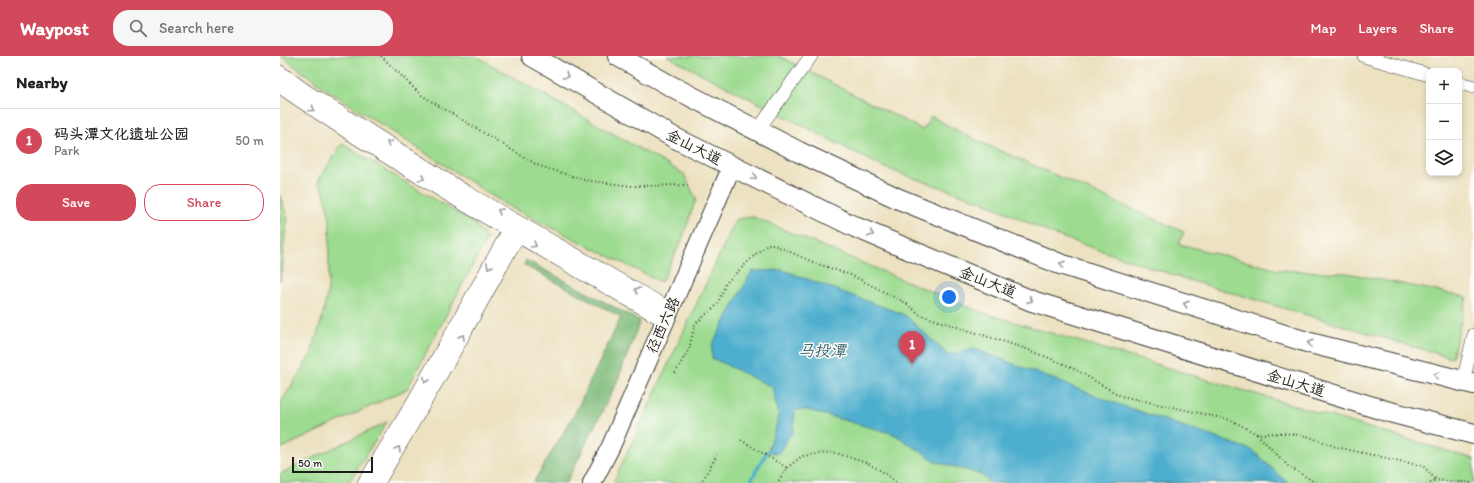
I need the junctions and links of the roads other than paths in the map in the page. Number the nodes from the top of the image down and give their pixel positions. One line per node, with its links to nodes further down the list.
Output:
1 (532, 56): 11 (main road, 金山大道, one-way to 11)
2 (618, 56): 10 (main road)
3 (811, 56): 10 (street)
4 (1364, 56): 6 (street)
5 (280, 72): 12 (street, one-way to 5)
6 (1426, 74)
7 (1462, 84): 9 (street)
8 (280, 87): 12 (street, one-way to 12)
9 (1474, 87)
10 (757, 131): 15 (main road, one-way to 10)
11 (732, 166): 13 (street, 径西六路); 16 (main road, 金山大道, one-way to 16)
12 (516, 228): 13 (street); 17 (street, one-way to 17); 18 (street, one-way to 12)
13 (668, 315): 19 (street, 径西六路)
14 (1474, 335): 15 (street)
15 (1469, 383)
16 (1474, 434)
17 (364, 483)
18 (378, 483)
19 (592, 483)

